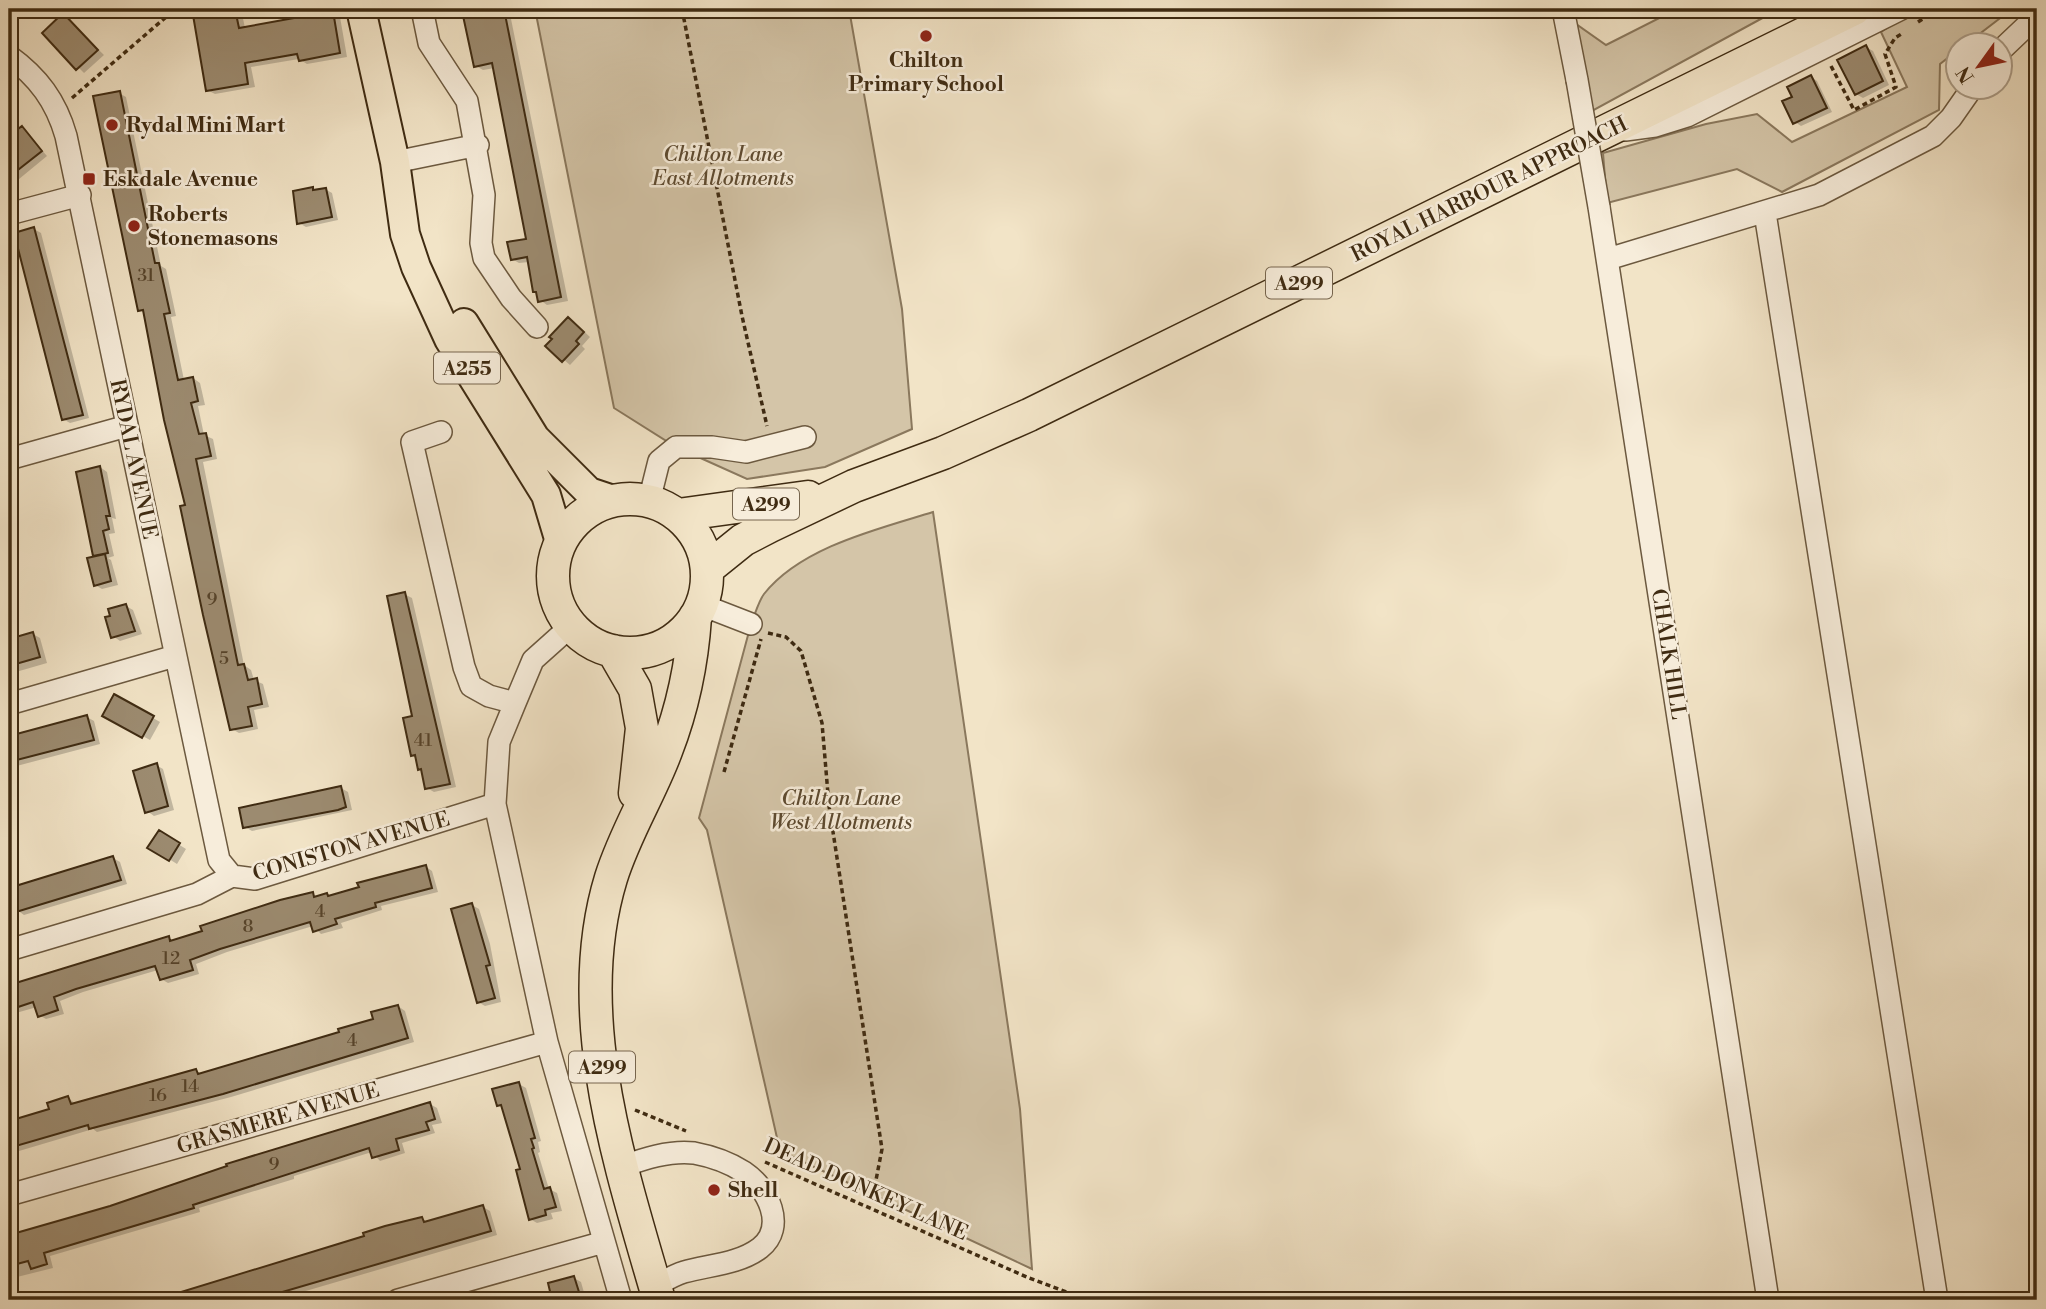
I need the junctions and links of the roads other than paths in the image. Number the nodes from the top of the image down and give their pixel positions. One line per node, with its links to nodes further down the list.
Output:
1 (360, 9): 12 (main road, A255)
2 (422, 9): 11 (street)
3 (1563, 9): 16 (street, CHALK HILL, bridge)
4 (1854, 9): 10 (highway, ROYAL HARBOUR APPROACH / A299)
5 (1901, 9): 10 (street)
6 (2037, 16): 7 (street)
7 (2014, 38)
8 (9, 56): 13 (street, RYDAL AVENUE)
9 (1962, 102): 14 (street)
10 (1604, 133): 22 (highway, ROYAL HARBOUR APPROACH / A299)
11 (478, 145): 12 (street); 17 (street)
12 (397, 173): 23 (main road, A255); 26 (main road, A255)
13 (80, 195): 15 (street); 18 (street, RYDAL AVENUE)
14 (1765, 213): 16 (street); 47 (street)
15 (9, 214)
16 (1608, 259): 46 (street, CHALK HILL)
17 (537, 327)
18 (127, 426): 21 (street); 32 (street, RYDAL AVENUE)
19 (441, 432): 33 (street)
20 (805, 437): 24 (street)
21 (9, 458)
22 (854, 486): 25 (highway, ROYAL HARBOUR APPROACH / A299); 27 (highway, ROYAL HARBOUR APPROACH / A299)
23 (613, 500): 24 (highway); 26 (highway)
24 (649, 501): 25 (highway)
25 (678, 515): 27 (highway)
26 (560, 542): 30 (highway)
27 (707, 569): 28 (highway)
28 (699, 610): 29 (street); 31 (highway); 36 (highway, A299)
29 (751, 624)
30 (571, 626): 31 (highway); 33 (street)
31 (613, 651): 36 (highway, A299)
32 (175, 656): 34 (street); 37 (street, RYDAL AVENUE)
33 (515, 703): 35 (street)
34 (9, 704)
35 (495, 804): 37 (street, CONISTON AVENUE); 39 (street)
36 (628, 832): 40 (highway, A299)
37 (232, 876): 38 (street, CONISTON AVENUE)
38 (9, 950)
39 (547, 1042): 41 (street, GRASMERE AVENUE); 42 (street)
40 (621, 1167): 43 (highway, A299); 43 (street)
41 (9, 1195)
42 (604, 1242): 44 (street); 45 (street)
43 (657, 1293)
44 (398, 1300)
45 (621, 1300)
46 (1768, 1300)
47 (1937, 1300)

